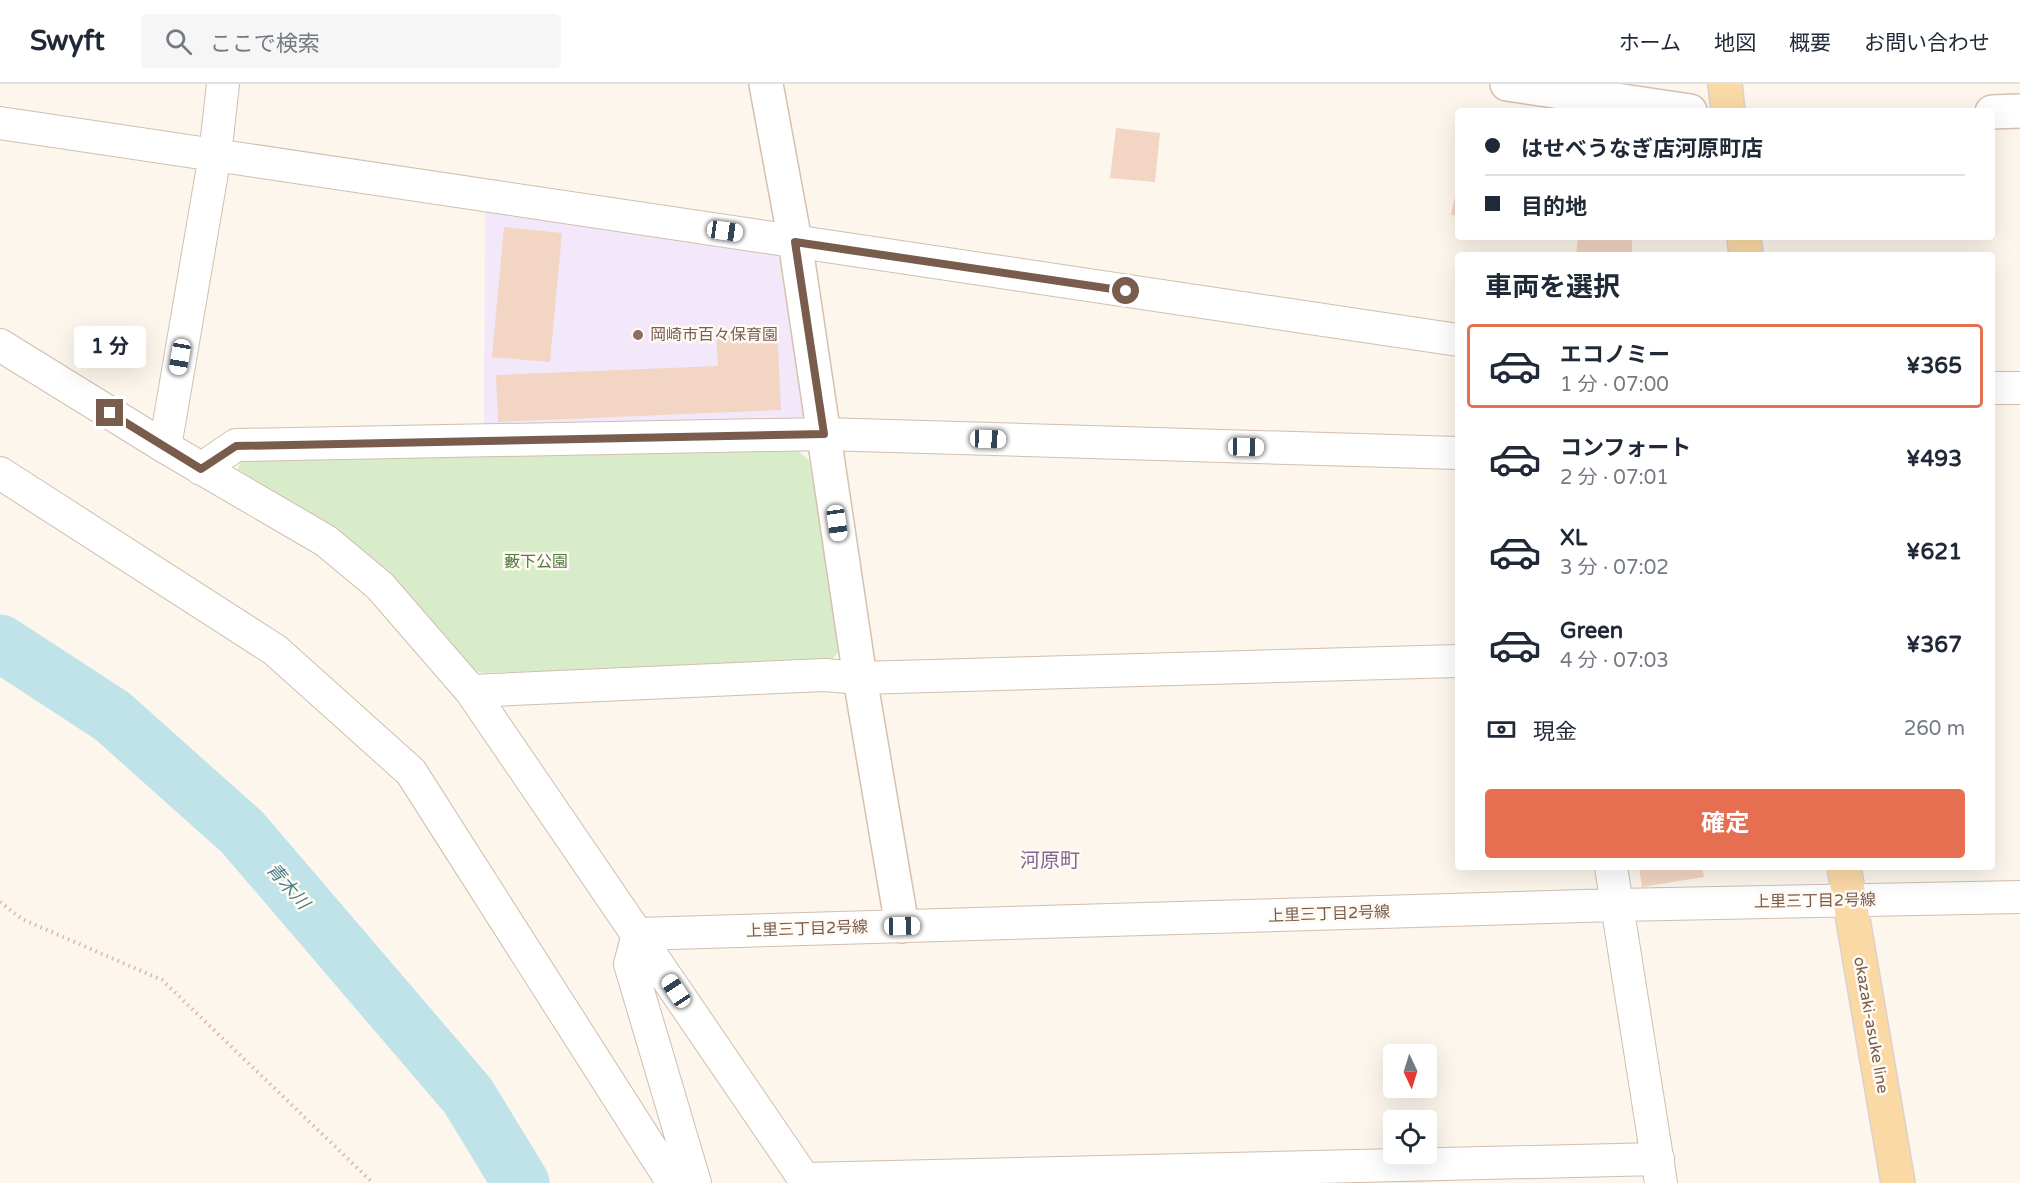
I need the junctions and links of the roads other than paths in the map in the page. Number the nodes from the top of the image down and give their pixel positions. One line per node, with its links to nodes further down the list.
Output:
1 (224, 84): 10 (street)
2 (766, 84): 11 (street)
3 (1507, 84): 5 (street)
4 (1725, 84): 6 (main road)
5 (1670, 108)
6 (1728, 108)
7 (2020, 111): 8 (street)
8 (1995, 112)
9 (0, 123): 10 (street)
10 (215, 155): 11 (street); 17 (street)
11 (795, 242): 12 (street); 16 (street)
12 (1455, 340)
13 (0, 345): 17 (street)
14 (1995, 387): 15 (street)
15 (2020, 388)
16 (824, 434): 18 (street); 19 (street); 22 (street)
17 (165, 447): 19 (street)
18 (1455, 453)
19 (201, 469): 23 (street)
20 (0, 473): 33 (street)
21 (1455, 661): 22 (street)
22 (860, 678): 23 (street); 29 (street)
23 (471, 691): 30 (street)
24 (1611, 870): 28 (street)
25 (1845, 870): 27 (main road, okazaki-asuke line)
26 (2020, 897): 27 (street, 上里三丁目2号線)
27 (1850, 900): 28 (street, 上里三丁目2号線); 35 (main road, okazaki-asuke line)
28 (1617, 905): 29 (street, 上里三丁目2号線); 31 (street)
29 (902, 926): 30 (street, 上里三丁目2号線)
30 (638, 934): 32 (street); 34 (street)
31 (1660, 1171): 32 (street)
32 (806, 1181)
33 (673, 1183)
34 (695, 1183)
35 (1898, 1183)

